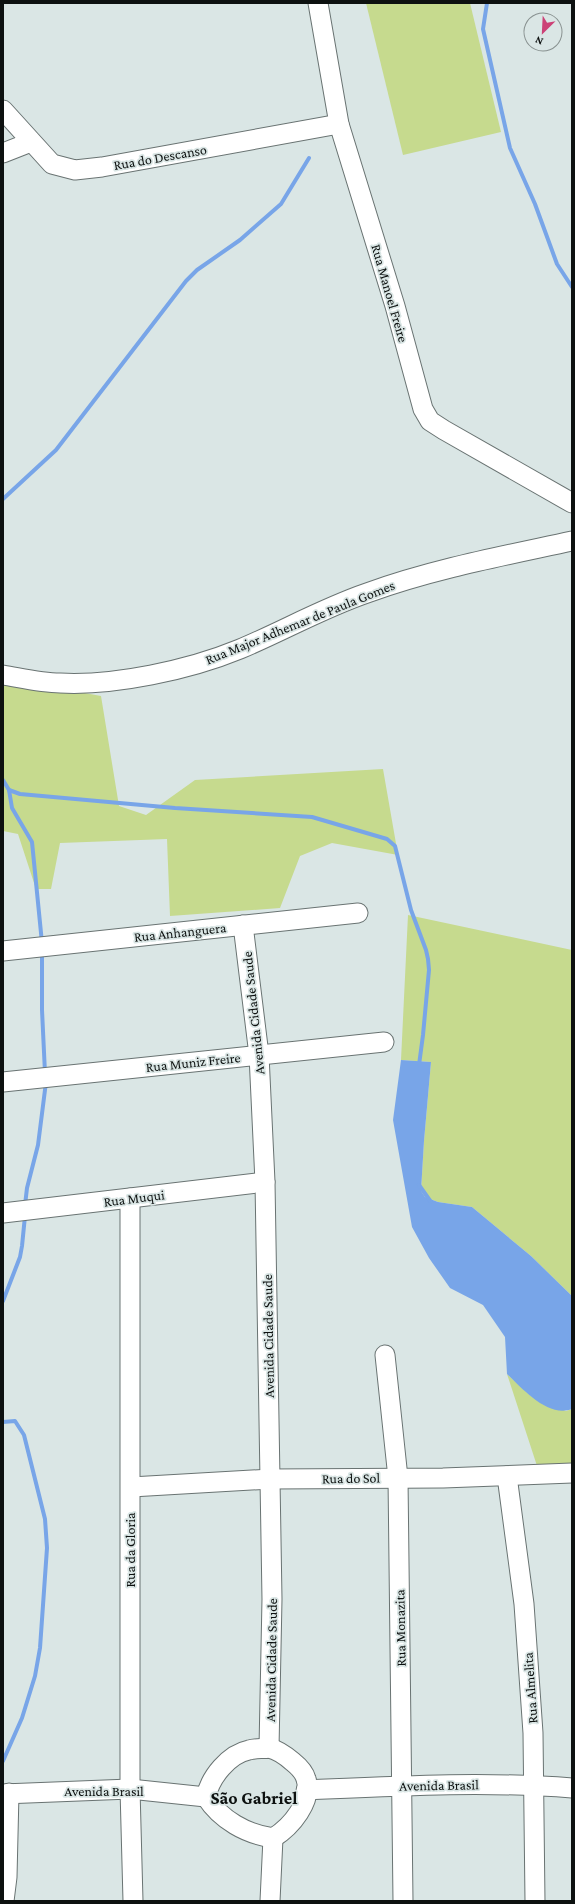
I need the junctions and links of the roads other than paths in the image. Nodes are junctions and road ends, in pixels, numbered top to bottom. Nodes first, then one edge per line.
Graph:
1 (318, 3) edge
2 (3, 110) edge
3 (339, 124) junction
4 (31, 142) junction
5 (3, 153) edge
6 (572, 503) edge
7 (572, 541) edge
8 (3, 675) edge
9 (358, 913) dead end
10 (243, 925) junction
11 (3, 951) edge
12 (384, 1042) dead end
13 (259, 1055) junction
14 (3, 1082) edge
15 (265, 1182) junction
16 (130, 1198) junction
17 (3, 1214) edge
18 (385, 1355) dead end
19 (572, 1473) edge
20 (507, 1476) junction
21 (398, 1478) junction
22 (271, 1479) junction
23 (130, 1487) junction
24 (269, 1748) junction
25 (533, 1784) junction
26 (402, 1786) junction
27 (572, 1788) edge
28 (130, 1789) junction
29 (306, 1790) junction
30 (6, 1793) edge
31 (206, 1797) junction
32 (273, 1838) junction
33 (4, 1901) edge
34 (133, 1901) edge
35 (270, 1901) edge
36 (403, 1901) edge
37 (534, 1901) edge

1 - 3 street, Rua Manoel Freire
2 - 4 street, Rua do Descanso
3 - 4 street, Rua do Descanso
3 - 6 street, Rua Manoel Freire
4 - 5 street
7 - 8 street, Rua Major Adhemar de Paula Gomes
9 - 10 street, Rua Anhanguera
10 - 11 street, Rua Anhanguera
10 - 13 street, Avenida Cidade Saude
12 - 13 street, Rua Muniz Freire
13 - 14 street, Rua Muniz Freire
13 - 15 street, Avenida Cidade Saude
15 - 16 street, Rua Muqui
15 - 22 street, Avenida Cidade Saude
16 - 17 street, Rua Muqui
16 - 23 street, Rua da Gloria
18 - 21 street, Rua Monazita
19 - 20 street, Rua do Sol
20 - 21 street, Rua do Sol
20 - 25 street, Rua Almelita
21 - 22 street, Rua do Sol
21 - 26 street, Rua Monazita
22 - 23 street, Rua do Sol
22 - 24 street, Avenida Cidade Saude
23 - 28 street, Rua da Gloria
24 - 29 street
24 - 31 street
25 - 26 street, Avenida Brasil
25 - 27 street, Avenida Brasil
25 - 37 street, Rua Almelita
26 - 29 street, Avenida Brasil
26 - 36 street, Rua Monazita
28 - 30 street, Avenida Brasil
28 - 31 street, Avenida Brasil
28 - 34 street, Rua da Gloria
29 - 32 street
30 - 33 street
31 - 32 street
32 - 35 street

